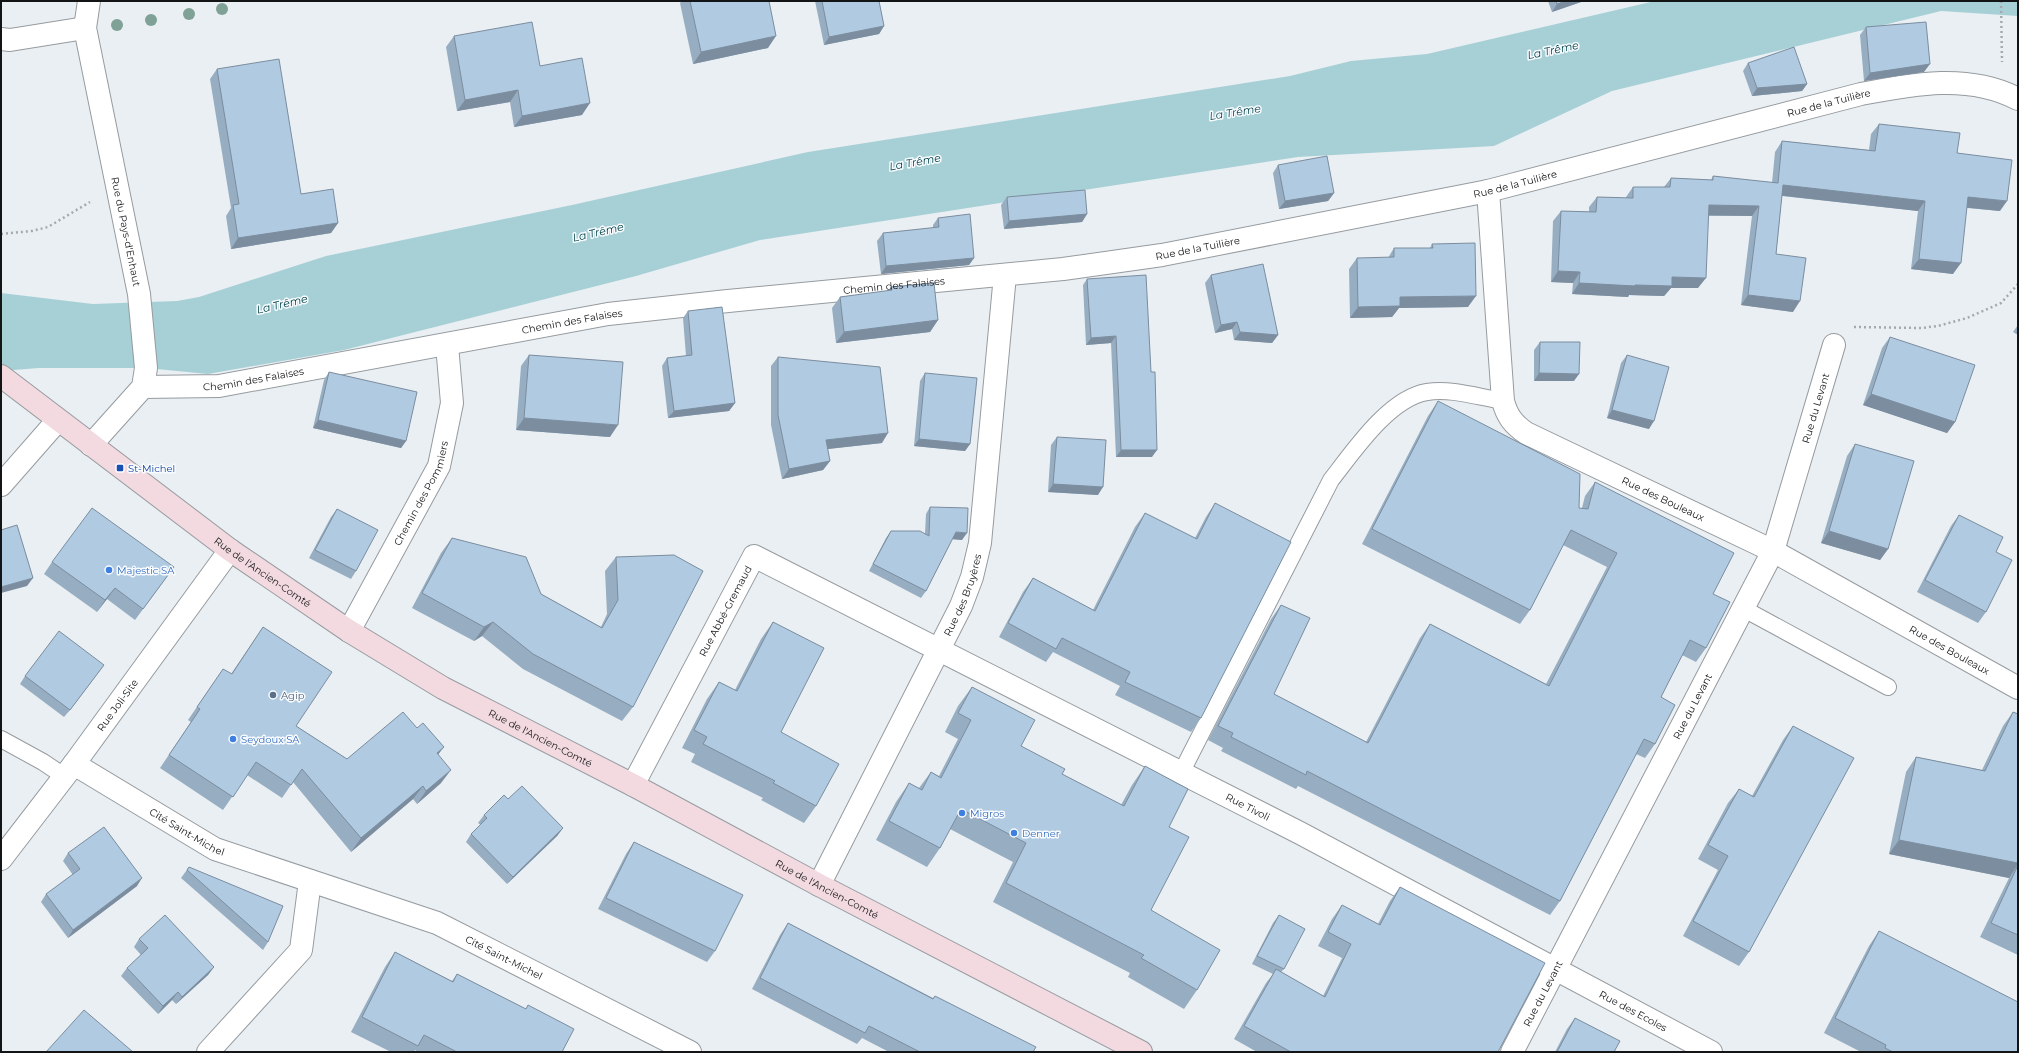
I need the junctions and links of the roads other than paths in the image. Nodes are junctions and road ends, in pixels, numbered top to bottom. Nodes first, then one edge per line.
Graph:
1 (93, 2) edge
2 (85, 28) junction
3 (1, 39) edge
4 (2010, 95) edge
5 (1488, 191) junction
6 (1005, 275) junction
7 (448, 345) junction
8 (1834, 345) road end
9 (1, 376) edge
10 (144, 377) junction
11 (1503, 401) junction
12 (58, 420) junction
13 (91, 445) junction
14 (1, 485) edge
15 (230, 550) junction
16 (1773, 551) junction
17 (1744, 609) junction
18 (349, 631) junction
19 (938, 649) junction
20 (1888, 687) dead end
21 (2018, 688) edge
22 (1, 739) edge
23 (69, 770) junction
24 (1181, 773) junction
25 (633, 785) junction
26 (1, 859) edge
27 (310, 880) junction
28 (819, 885) junction
29 (1556, 969) junction
30 (1113, 1046) edge
31 (208, 1052) edge
32 (690, 1052) edge
33 (1141, 1052) edge
34 (1512, 1052) edge
35 (1711, 1052) edge

1 - 2 street, Rue du Pays-d'Enhaut
2 - 3 street
2 - 10 street, Rue du Pays-d'Enhaut
4 - 5 street, Rue de la Tuilière
5 - 6 street, Rue de la Tuilière
5 - 11 street, Rue des Bouleaux
6 - 7 street, Chemin des Falaises
6 - 19 street, Rue des Bruyères
7 - 10 street, Chemin des Falaises
7 - 18 street, Chemin des Pommiers
8 - 16 street, Rue du Levant
9 - 12 main road, Rue de l'Ancien-Comté
10 - 13 street
11 - 16 street, Rue des Bouleaux
11 - 24 lane
12 - 13 main road, Rue de l'Ancien-Comté
12 - 14 street
13 - 15 main road, Rue de l'Ancien-Comté
15 - 18 main road, Rue de l'Ancien-Comté
15 - 23 street, Rue Joli-Site
16 - 17 street, Rue du Levant
16 - 21 street, Rue des Bouleaux
17 - 20 lane
17 - 29 street, Rue du Levant
18 - 25 main road, Rue de l'Ancien-Comté
19 - 24 street, Rue Tivoli
19 - 25 street, Rue Abbé-Gremaud
19 - 28 street, Rue des Bruyères
22 - 23 lane
23 - 26 street, Rue Joli-Site
23 - 27 street, Cité Saint-Michel
24 - 29 street, Rue Tivoli
25 - 28 main road, Rue de l'Ancien-Comté
27 - 31 street
27 - 32 street, Cité Saint-Michel
28 - 30 main road, Rue de l'Ancien-Comté
29 - 34 street, Rue du Levant
29 - 35 street, Rue des Ecoles
30 - 33 main road, Rue de l'Ancien-Comté

